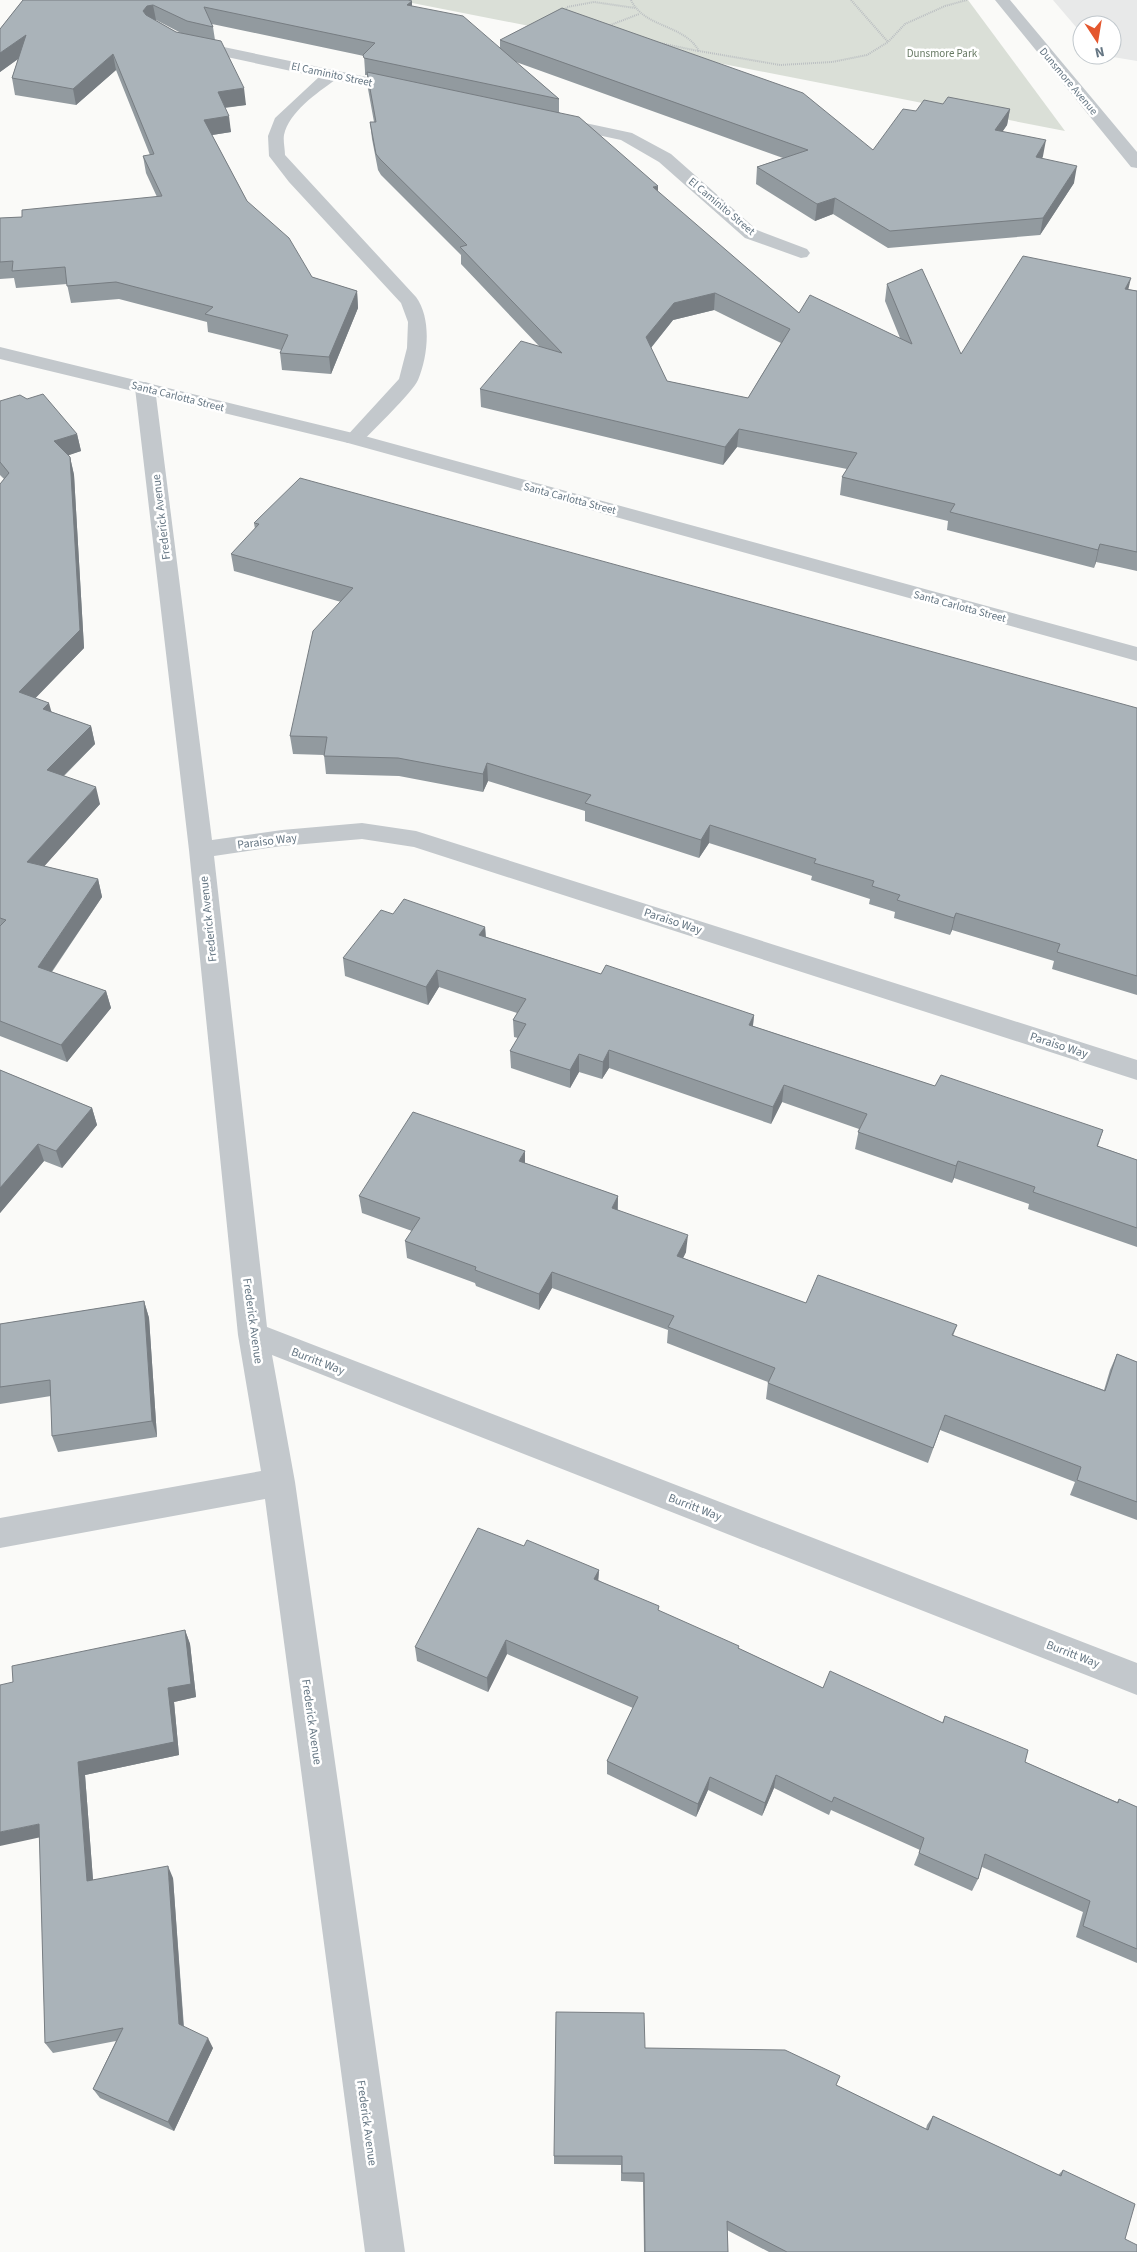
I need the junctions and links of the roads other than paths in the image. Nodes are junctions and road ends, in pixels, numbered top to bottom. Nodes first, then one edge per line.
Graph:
1 (1002, 0) edge
2 (176, 39) edge
3 (332, 75) junction
4 (417, 92) edge
5 (541, 118) edge
6 (1137, 163) edge
7 (801, 253) dead end
8 (0, 354) edge
9 (145, 388) junction
10 (354, 439) junction
11 (1137, 654) edge
12 (201, 850) junction
13 (1137, 1070) edge
14 (253, 1335) junction
15 (279, 1482) junction
16 (0, 1533) edge
17 (1137, 1679) edge
18 (384, 2252) edge

1 - 6 street, Dunsmore Avenue
2 - 3 street, El Caminito Street
3 - 4 street, El Caminito Street
3 - 10 street
5 - 7 street, El Caminito Street
8 - 9 street, Santa Carlotta Street
9 - 10 street, Santa Carlotta Street
9 - 12 street, Frederick Avenue
10 - 11 street, Santa Carlotta Street
12 - 13 street, Paraiso Way
12 - 14 street, Frederick Avenue
14 - 15 street, Frederick Avenue
14 - 17 street, Burritt Way
15 - 16 street
15 - 18 street, Frederick Avenue

